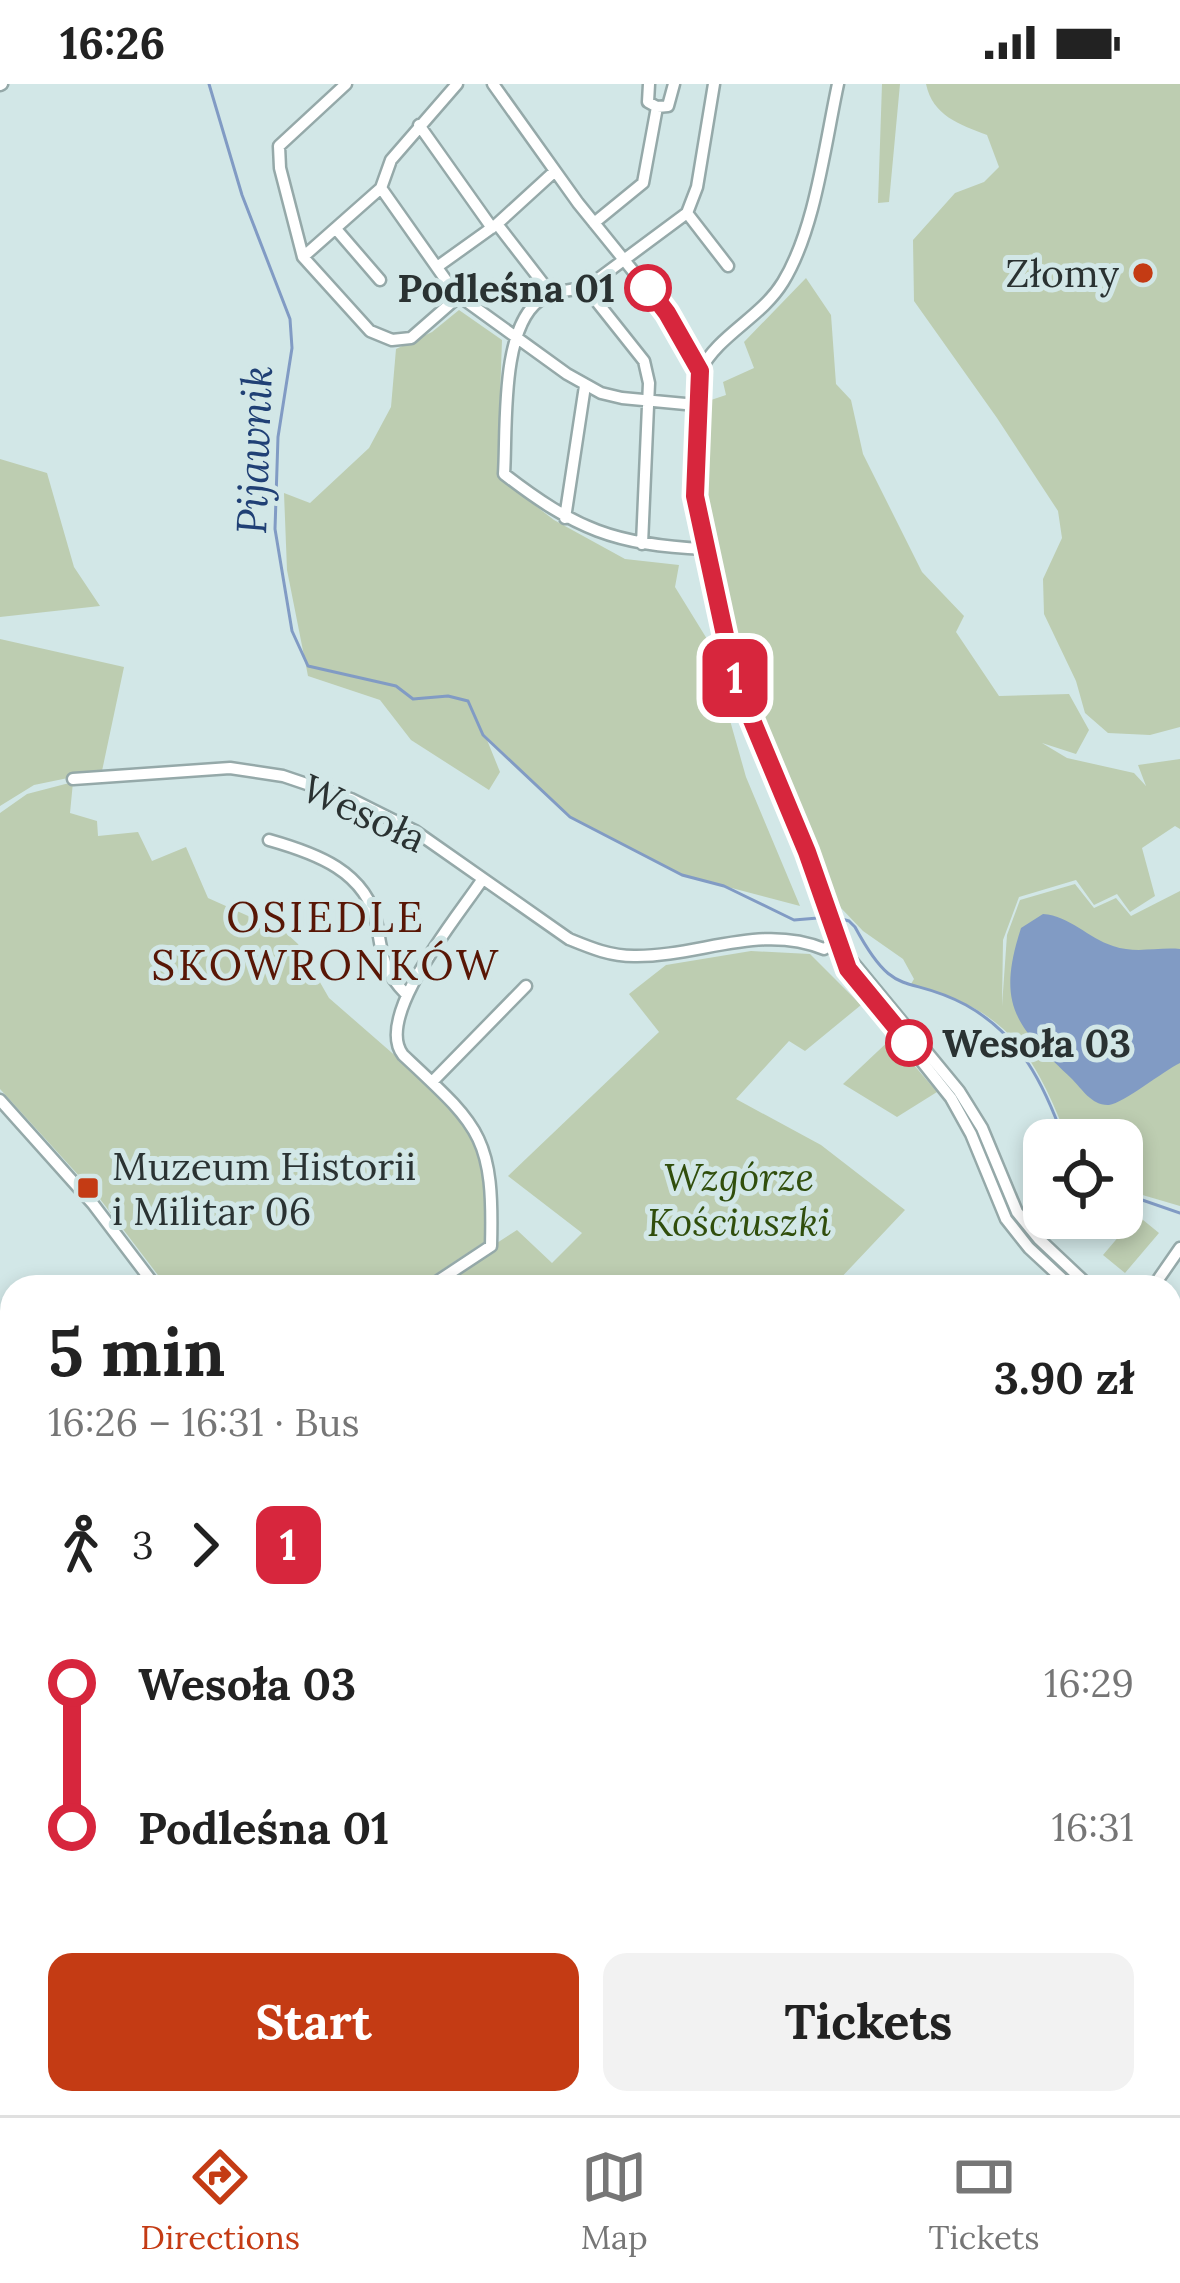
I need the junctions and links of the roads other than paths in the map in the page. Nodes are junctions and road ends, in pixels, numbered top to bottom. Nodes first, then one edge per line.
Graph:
1 (346, 84) edge
2 (457, 84) edge
3 (493, 84) edge
4 (650, 84) edge
5 (674, 84) edge
6 (714, 84) edge
7 (838, 84) edge
8 (657, 107) junction
9 (419, 125) junction
10 (555, 171) junction
11 (381, 188) junction
12 (687, 213) junction
13 (594, 223) junction
14 (494, 226) junction
15 (336, 229) junction
16 (303, 257) junction
17 (624, 259) junction
18 (728, 266) dead end
19 (437, 267) junction
20 (380, 280) dead end
21 (586, 288) junction
22 (552, 295) junction
23 (459, 296) junction
24 (514, 335) junction
25 (700, 371) junction
26 (585, 386) junction
27 (651, 401) junction
28 (696, 405) junction
29 (565, 518) junction
30 (642, 544) junction
31 (705, 549) junction
32 (73, 779) dead end
33 (269, 840) dead end
34 (482, 880) junction
35 (836, 942) junction
36 (526, 986) dead end
37 (406, 994) junction
38 (432, 1082) junction
39 (0, 1100) edge
40 (1180, 1248) edge
41 (147, 1275) edge
42 (447, 1275) edge
43 (1059, 1275) edge
44 (1077, 1275) edge
45 (1161, 1275) edge

1 - 16 street
2 - 9 street
3 - 10 street
4 - 8 street
5 - 8 street
6 - 12 street
7 - 25 street
8 - 13 street
9 - 11 street
9 - 14 street
10 - 13 street
10 - 14 street
11 - 15 street
11 - 19 street
12 - 17 street
12 - 18 street
13 - 17 street
14 - 19 street
14 - 22 street
15 - 16 street
15 - 20 street
16 - 23 street
17 - 21 street
17 - 25 street
19 - 23 street
21 - 22 street
21 - 27 street
22 - 24 street
23 - 24 street
24 - 26 street
24 - 29 street
25 - 28 street
26 - 27 street
26 - 29 street
27 - 28 street
27 - 30 street
28 - 31 street
29 - 30 street
30 - 31 street
31 - 35 street
32 - 34 street, Wesoła
33 - 37 street
34 - 35 street, Wesoła
34 - 37 street
35 - 43 street
35 - 44 street
36 - 38 street
37 - 38 street
38 - 42 street
39 - 41 street
40 - 45 street

